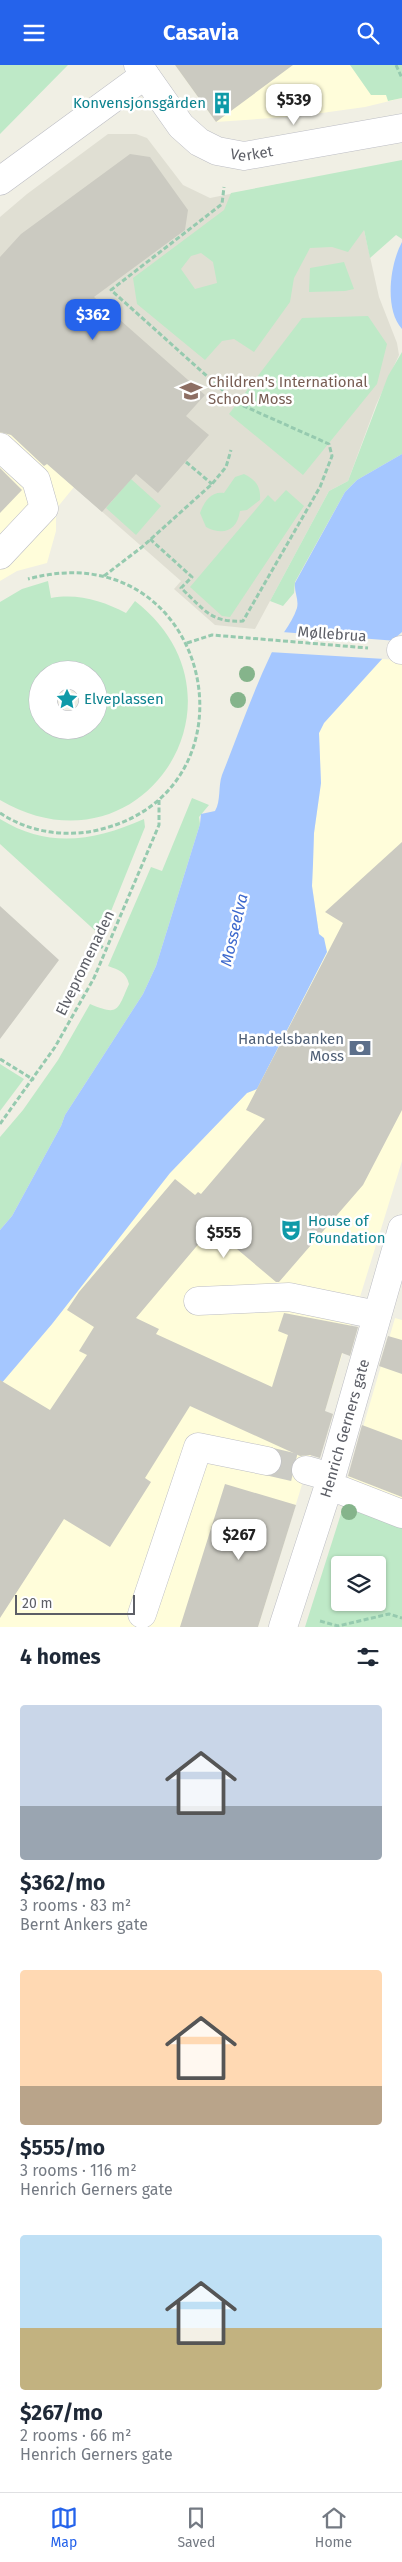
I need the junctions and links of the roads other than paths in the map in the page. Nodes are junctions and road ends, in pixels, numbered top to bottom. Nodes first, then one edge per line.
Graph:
1 (142, 70) edge
2 (402, 128) edge
3 (0, 181) edge
4 (0, 447) edge
5 (0, 555) edge
6 (402, 1229) edge
7 (198, 1301) dead end
8 (377, 1315) junction
9 (267, 1461) tunnel mouth
10 (321, 1478) junction
11 (402, 1514) edge
12 (142, 1613) dead end
13 (283, 1627) edge

1 - 2 street, Verket
1 - 3 street
4 - 5 street
6 - 8 street, Henrich Gerners gate
7 - 8 street
8 - 10 street, Henrich Gerners gate
9 - 12 street
10 - 11 street
10 - 13 street, Henrich Gerners gate

